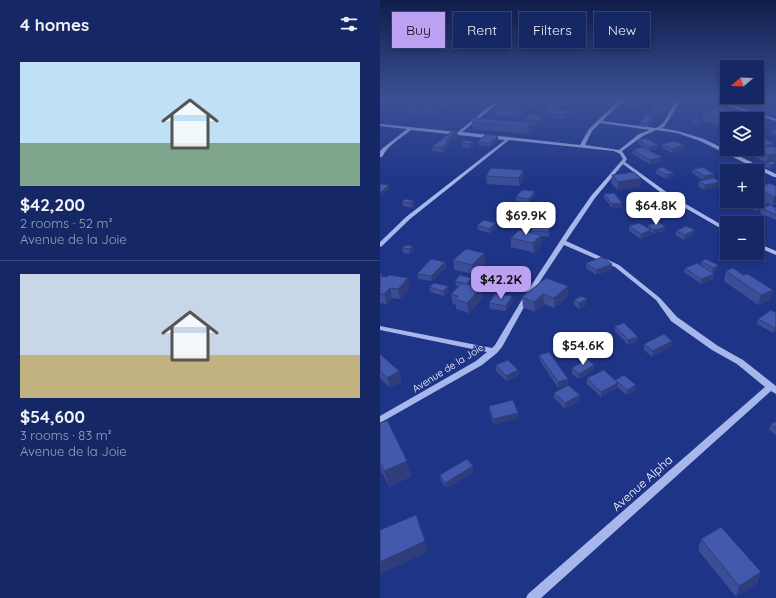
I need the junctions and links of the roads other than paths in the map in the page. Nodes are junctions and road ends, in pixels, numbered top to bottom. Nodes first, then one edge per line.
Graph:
1 (411, 128) joint
2 (465, 128) edge
3 (593, 128) edge
4 (641, 128) edge
5 (659, 128) edge
6 (656, 130) junction
7 (460, 132) junction
8 (508, 139) junction
9 (582, 146) junction
10 (620, 151) junction
11 (380, 156) edge
12 (623, 162) junction
13 (776, 176) edge
14 (720, 226) edge
15 (563, 242) junction
16 (380, 245) edge
17 (764, 248) edge
18 (776, 254) edge
19 (380, 328) edge
20 (494, 351) junction
21 (773, 389) edge
22 (380, 420) edge
23 (532, 598) edge

1 - 7 street
1 - 11 street
2 - 7 street
3 - 9 street
4 - 6 street
5 - 6 street
6 - 10 street
6 - 13 street
7 - 8 street
8 - 9 street
8 - 16 street
9 - 10 street
10 - 12 street
12 - 14 street
12 - 15 street, Avenue de la Joie
15 - 20 street, Avenue de la Joie
15 - 21 street
17 - 18 street
19 - 20 street
20 - 22 street, Avenue de la Joie
21 - 23 street, Avenue Alpha

